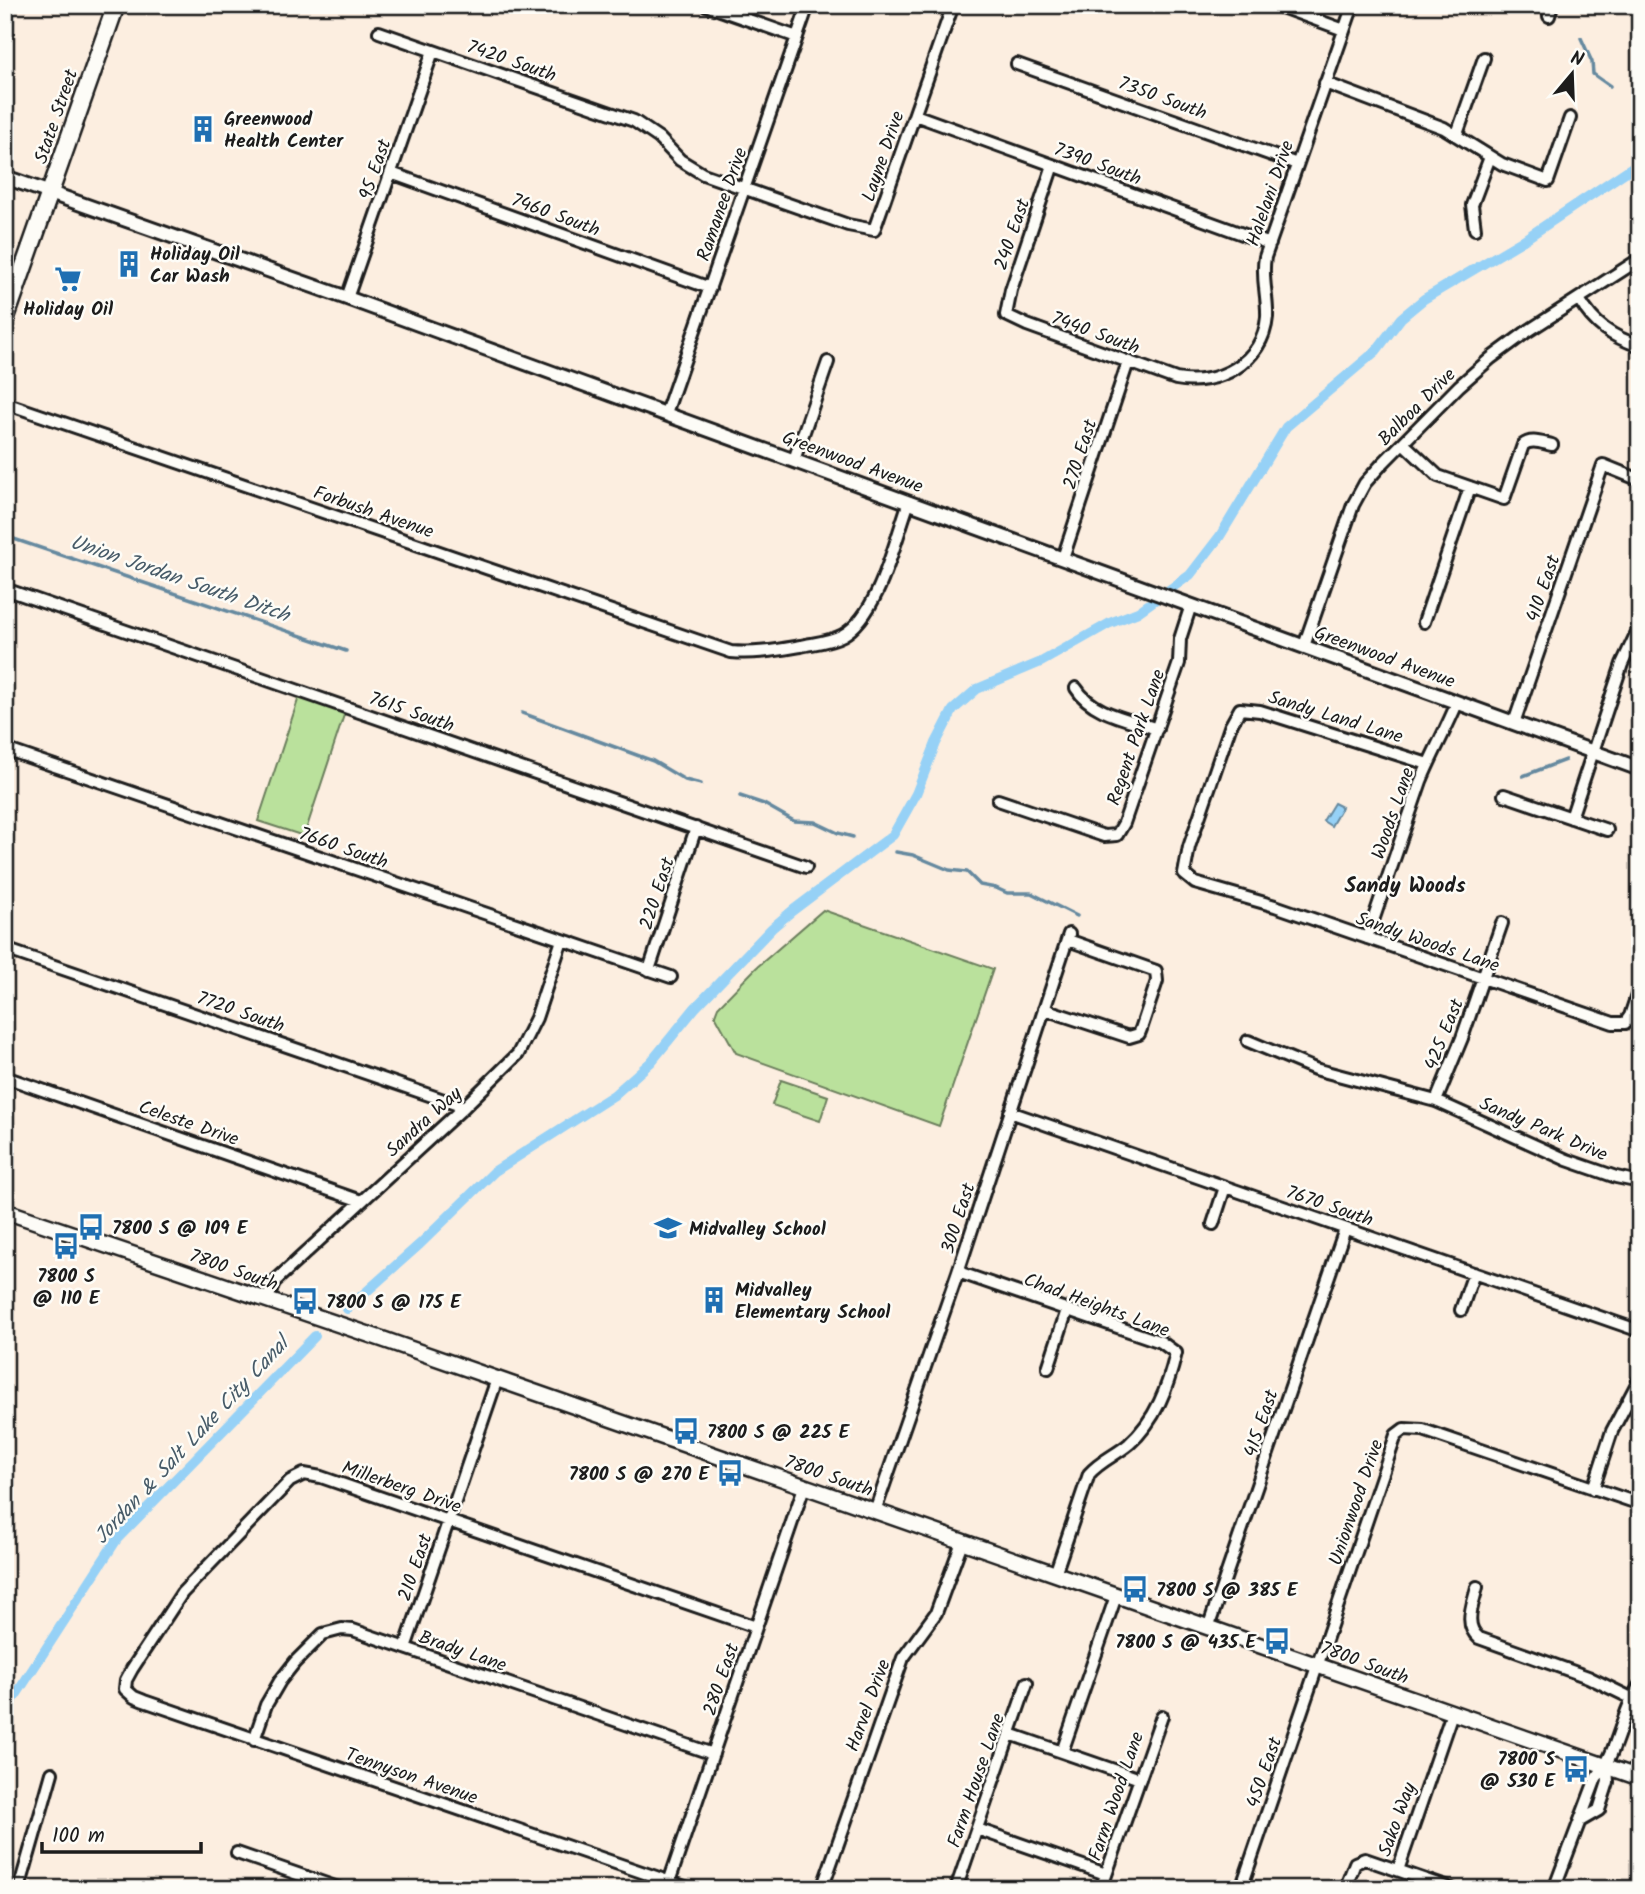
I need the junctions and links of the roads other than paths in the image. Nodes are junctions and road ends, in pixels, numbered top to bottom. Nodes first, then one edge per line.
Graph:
1 (116, 5) edge
2 (706, 5) edge
3 (808, 5) edge
4 (953, 5) edge
5 (1276, 5) edge
6 (1353, 5) edge
7 (1344, 30) junction
8 (379, 32) dead end
9 (797, 37) junction
10 (433, 51) junction
11 (1484, 58) dead end
12 (1017, 64) dead end
13 (1325, 83) junction
14 (915, 115) junction
15 (1570, 118) dead end
16 (1457, 134) junction
17 (1490, 157) junction
18 (1297, 164) junction
19 (1053, 165) junction
20 (391, 173) junction
21 (5, 177) edge
22 (745, 189) junction
23 (52, 192) junction
24 (1475, 229) dead end
25 (1270, 244) junction
26 (1640, 259) edge
27 (710, 288) junction
28 (347, 298) junction
29 (1579, 299) junction
30 (1006, 315) joint
31 (5, 320) edge
32 (1640, 346) edge
33 (828, 362) dead end
34 (1128, 362) junction
35 (1176, 379) joint
36 (5, 403) edge
37 (666, 413) junction
38 (1403, 443) junction
39 (1552, 445) dead end
40 (794, 460) junction
41 (1640, 480) edge
42 (1470, 487) junction
43 (909, 502) junction
44 (1063, 558) junction
45 (5, 589) edge
46 (1186, 603) junction
47 (1424, 622) dead end
48 (1640, 626) edge
49 (1304, 646) junction
50 (1076, 688) dead end
51 (1457, 703) junction
52 (1514, 723) junction
53 (1157, 729) junction
54 (5, 749) edge
55 (1592, 751) junction
56 (1428, 764) junction
57 (1640, 769) edge
58 (1504, 795) dead end
59 (998, 800) dead end
60 (1571, 818) junction
61 (696, 828) junction
62 (1607, 830) dead end
63 (806, 867) dead end
64 (1184, 874) joint
65 (1502, 923) dead end
66 (1367, 938) junction
67 (562, 940) junction
68 (5, 949) edge
69 (649, 970) junction
70 (671, 977) dead end
71 (1483, 979) junction
72 (1640, 986) edge
73 (1044, 1009) junction
74 (1248, 1041) dead end
75 (5, 1077) edge
76 (1436, 1101) junction
77 (464, 1107) junction
78 (1010, 1112) junction
79 (1640, 1182) edge
80 (1225, 1187) junction
81 (361, 1200) junction
82 (5, 1211) edge
83 (1213, 1224) dead end
84 (1345, 1229) junction
85 (958, 1272) junction
86 (1474, 1273) junction
87 (267, 1301) junction
88 (1067, 1310) junction
89 (1461, 1310) dead end
90 (1640, 1331) edge
91 (1048, 1368) dead end
92 (1640, 1378) edge
93 (497, 1379) junction
94 (804, 1487) junction
95 (1593, 1489) junction
96 (1640, 1504) edge
97 (875, 1511) junction
98 (449, 1521) junction
99 (962, 1542) junction
100 (1055, 1574) junction
101 (1477, 1587) dead end
102 (1116, 1596) junction
103 (757, 1627) junction
104 (1208, 1628) junction
105 (405, 1648) junction
106 (1318, 1666) junction
107 (1027, 1683) dead end
108 (1640, 1685) edge
109 (125, 1689) joint
110 (1631, 1698) junction
111 (1451, 1713) junction
112 (1162, 1716) dead end
113 (1010, 1734) junction
114 (254, 1740) junction
115 (1062, 1752) junction
116 (713, 1754) junction
117 (1607, 1766) junction
118 (52, 1773) dead end
119 (1640, 1778) edge
120 (1140, 1779) junction
121 (977, 1829) junction
122 (237, 1853) dead end
123 (1398, 1870) junction
124 (1106, 1874) junction
125 (669, 1882) junction
126 (19, 1889) edge
127 (341, 1889) edge
128 (691, 1889) edge
129 (822, 1889) edge
130 (956, 1889) edge
131 (1101, 1889) edge
132 (1241, 1889) edge
133 (1345, 1889) edge
134 (1452, 1889) edge
135 (1554, 1889) edge

1 - 23 main road, State Street
2 - 9 street
3 - 9 street, Ramanee Drive
4 - 14 street, Layne Drive
5 - 7 street
6 - 7 street, Halelani Drive
7 - 13 street, Halelani Drive
8 - 10 street, 7420 South
9 - 22 street, Ramanee Drive
10 - 20 street, 95 East
10 - 22 street, 7420 South
11 - 16 street
12 - 18 street, 7350 South
13 - 16 street
13 - 18 street, Halelani Drive
14 - 19 street, 7390 South
14 - 22 street, Layne Drive
15 - 17 street
16 - 17 street
17 - 24 street
18 - 25 street, Halelani Drive
19 - 25 street, 7390 South
19 - 30 street, 240 East
20 - 27 street, 7460 South
20 - 28 street, 95 East
21 - 23 street, Greenwood Avenue
22 - 27 street, Ramanee Drive
23 - 28 street, Greenwood Avenue
23 - 31 main road, State Street
25 - 35 street, Halelani Drive
26 - 29 street, Balboa Drive
27 - 37 street, Ramanee Drive
28 - 37 street, Greenwood Avenue
29 - 32 street
29 - 38 street, Balboa Drive
30 - 34 street, 7440 South
33 - 40 street
34 - 35 street, 7440 South
34 - 44 street, 270 East
36 - 43 street, Forbush Avenue
37 - 40 street, Greenwood Avenue
38 - 42 street
38 - 49 street, Balboa Drive
39 - 42 street
40 - 43 street, Greenwood Avenue
41 - 52 street, 410 East
42 - 47 street
43 - 44 street, Greenwood Avenue
44 - 46 street, Greenwood Avenue
45 - 61 street, 7615 South
46 - 49 street, Greenwood Avenue
46 - 53 street, Regent Park Lane
48 - 55 street
49 - 51 street, Greenwood Avenue
50 - 53 street
51 - 52 street, Greenwood Avenue
51 - 56 street, Woods Lane
52 - 55 street, Greenwood Avenue
53 - 59 street, Regent Park Lane
54 - 67 street, 7660 South
55 - 57 street, Greenwood Avenue
55 - 60 street
56 - 64 street, Sandy Land Lane
56 - 66 street, Woods Lane
58 - 60 street
60 - 62 street
61 - 63 street, 7615 South
61 - 69 street, 220 East
64 - 66 street, Sandy Woods Lane
65 - 71 street, 425 East
66 - 71 street, Sandy Woods Lane
67 - 69 street, 7660 South
67 - 77 street, Sandra Way
68 - 77 street, 7720 South
69 - 70 street, 7660 South
71 - 72 street, Sandy Woods Lane
71 - 76 street, 425 East
73 - 73 street, 300 East
73 - 78 street, 300 East
74 - 76 street, Sandy Park Drive
75 - 81 street, Celeste Drive
76 - 79 street, Sandy Park Drive
77 - 81 street, Sandra Way
78 - 80 street, 7670 South
78 - 85 street, 300 East
80 - 83 street
80 - 84 street, 7670 South
81 - 87 street, Sandra Way
82 - 87 main road, 7800 South
84 - 86 street, 7670 South
84 - 104 street, 415 East
85 - 88 street, Chad Heights Lane
85 - 97 street, 300 East
86 - 89 street
86 - 90 street, 7670 South
87 - 93 main road, 7800 South
88 - 91 street
88 - 100 street, Chad Heights Lane
92 - 95 street
93 - 94 main road, 7800 South
93 - 98 street, 210 East
94 - 97 main road, 7800 South
94 - 103 street, 280 East
95 - 96 street, Unionwood Drive
95 - 106 street, Unionwood Drive
97 - 99 main road, 7800 South
98 - 103 street, Millerberg Drive
98 - 105 street, 210 East
98 - 109 street, Millerberg Drive
99 - 100 main road, 7800 South
99 - 129 street, Harvel Drive
100 - 102 main road, 7800 South
101 - 110 street
102 - 104 main road, 7800 South
102 - 115 street
103 - 116 street, 280 East
104 - 106 main road, 7800 South
105 - 114 street, Brady Lane
105 - 116 street, Brady Lane
106 - 111 main road, 7800 South
106 - 132 street, 450 East
107 - 113 street, Farm House Lane
108 - 110 street
109 - 114 street, Tennyson Avenue
110 - 117 street
111 - 117 main road, 7800 South
111 - 123 street, Sako Way
112 - 120 street, Farm Wood Lane
113 - 115 street
113 - 121 street, Farm House Lane
114 - 125 street, Tennyson Avenue
115 - 120 street
116 - 125 street, 280 East
117 - 119 main road, 7800 South
117 - 135 street
118 - 126 street
120 - 124 street, Farm Wood Lane
121 - 124 street
121 - 130 street, Farm House Lane
122 - 127 street
123 - 133 street, Sako Way
123 - 134 street
124 - 131 street, Farm Wood Lane
125 - 128 street, Tennyson Avenue

